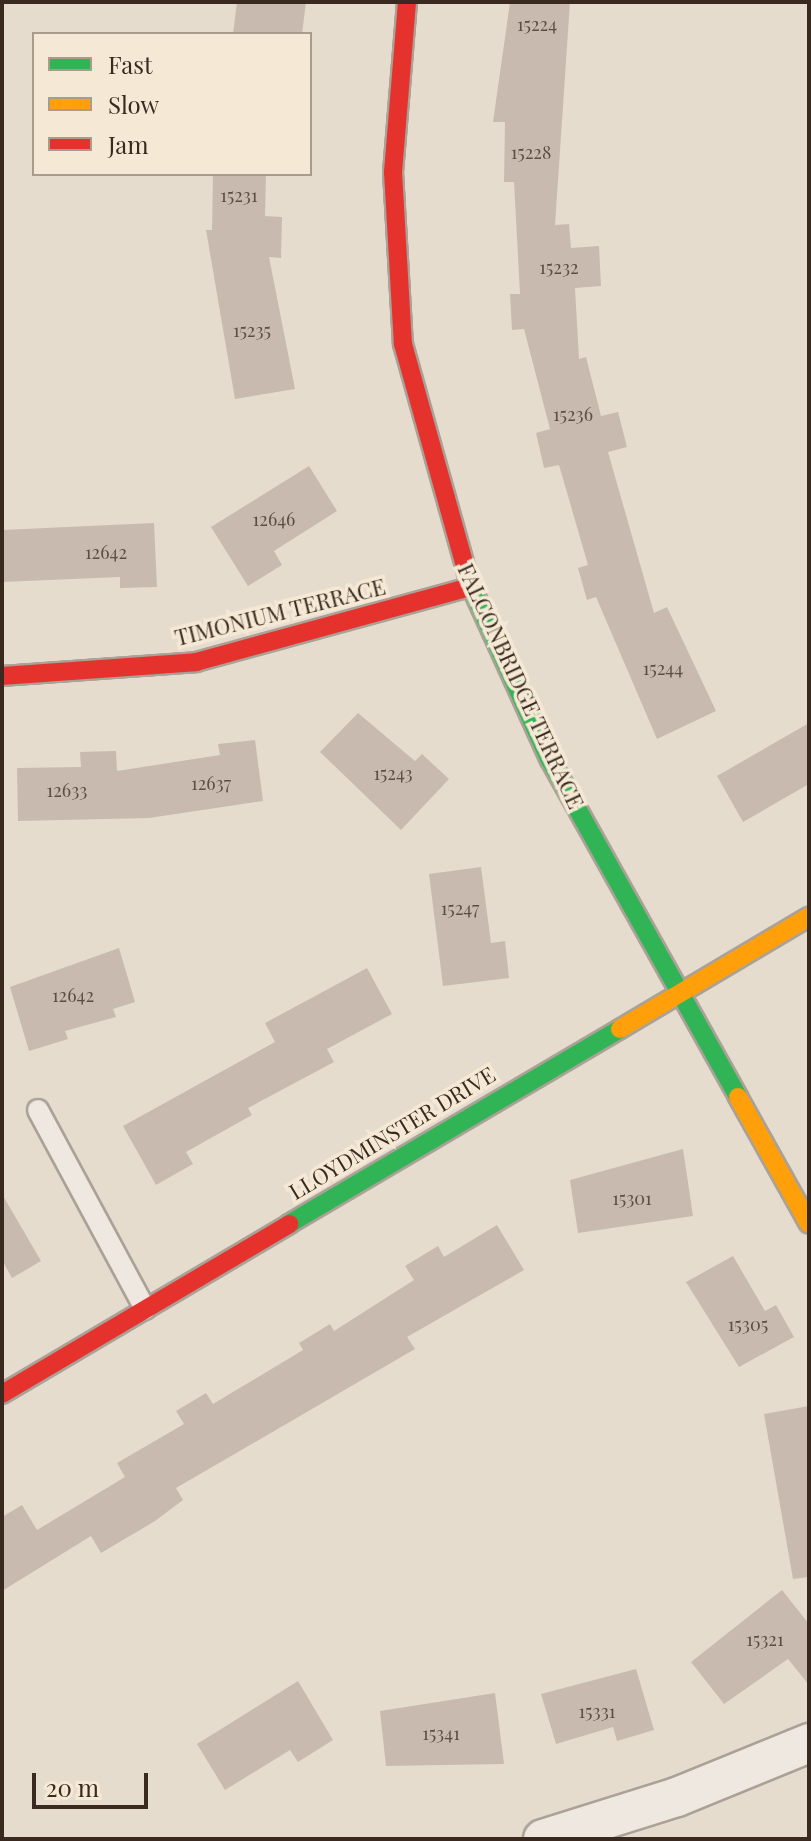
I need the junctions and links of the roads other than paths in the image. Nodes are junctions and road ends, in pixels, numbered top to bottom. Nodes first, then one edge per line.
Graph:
1 (407, 2) edge
2 (471, 587) junction
3 (2, 676) edge
4 (809, 917) edge
5 (678, 990) junction
6 (38, 1110) dead end
7 (809, 1224) edge
8 (145, 1309) junction
9 (2, 1394) edge
10 (809, 1743) edge
11 (543, 1839) edge

1 - 2 street, FALCONBRIDGE TERRACE
2 - 3 street, TIMONIUM TERRACE
2 - 5 street, FALCONBRIDGE TERRACE
4 - 5 street, LLOYDMINSTER DRIVE
5 - 7 street, FALCONBRIDGE TERRACE
5 - 8 street, LLOYDMINSTER DRIVE
6 - 8 lane
8 - 9 street, LLOYDMINSTER DRIVE
10 - 11 street

